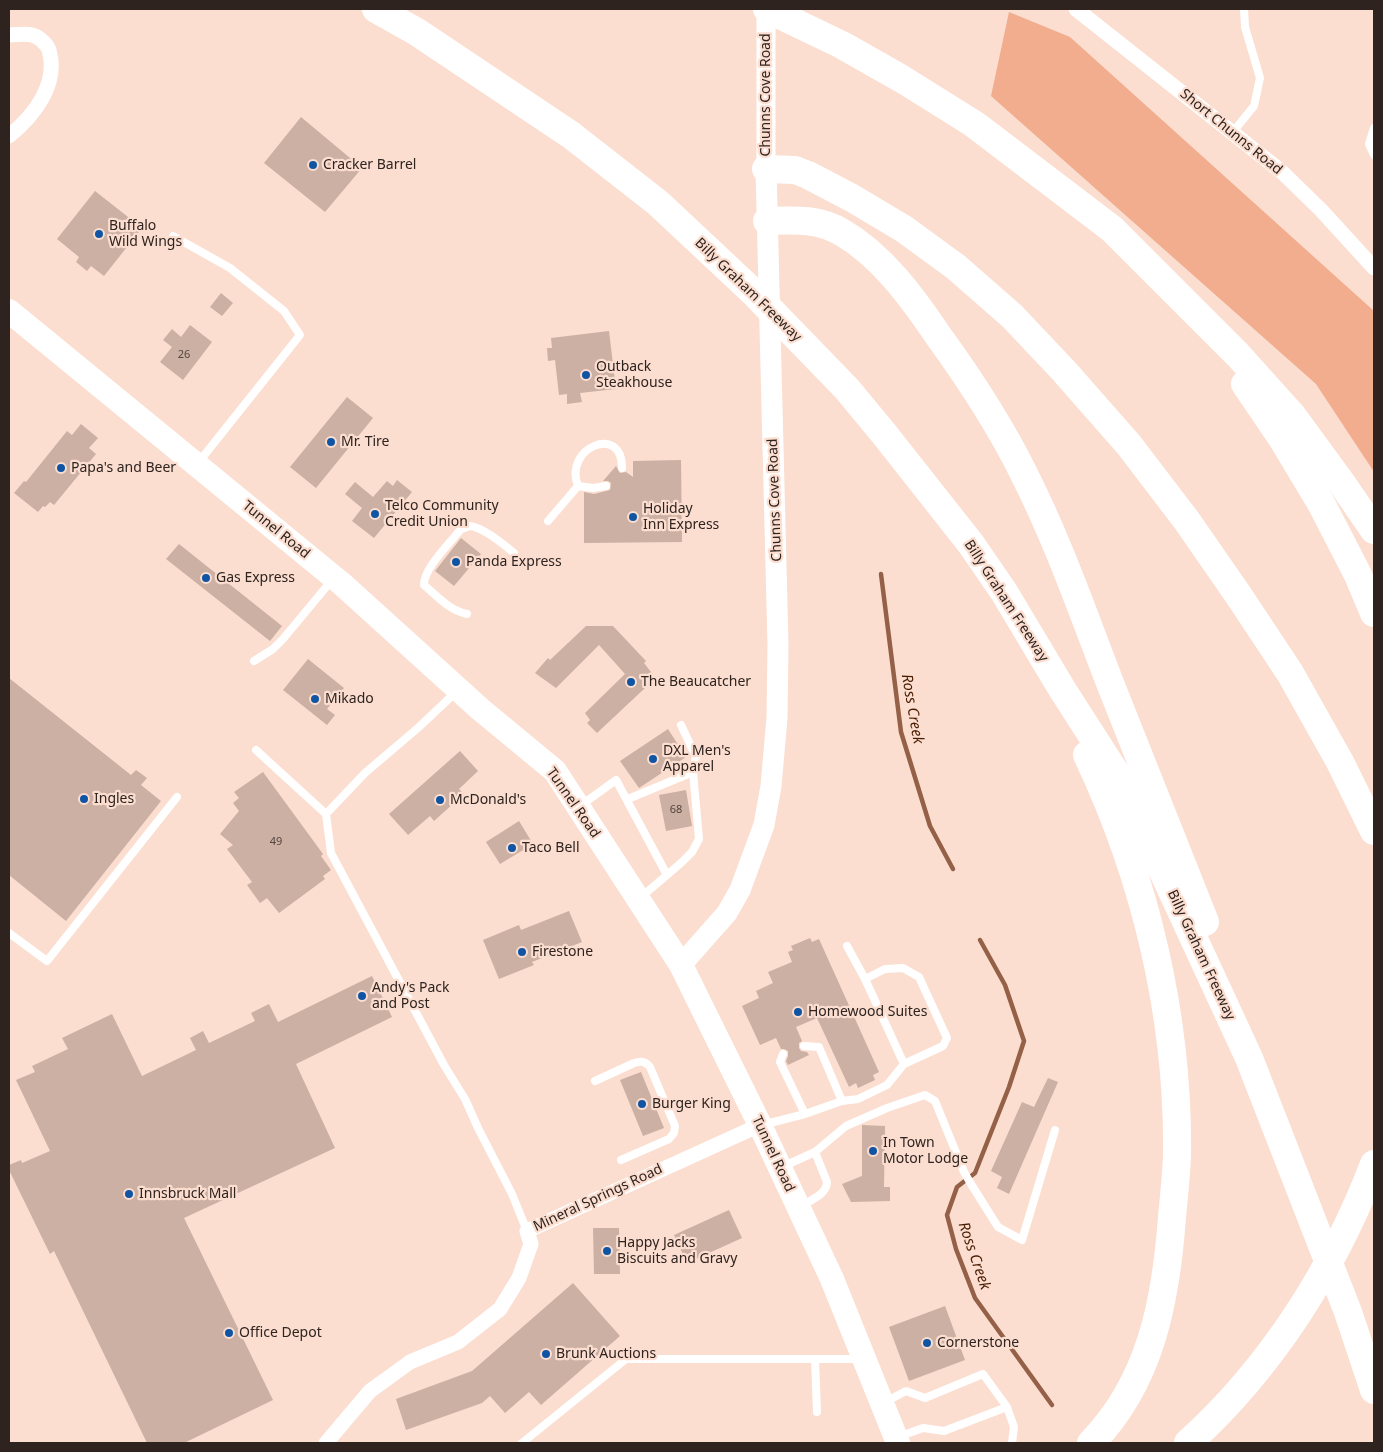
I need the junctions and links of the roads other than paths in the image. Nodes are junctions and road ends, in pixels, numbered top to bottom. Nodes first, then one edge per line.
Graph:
1 (376, 9) edge
2 (767, 9) edge
3 (1076, 9) edge
4 (1244, 9) edge
5 (9, 35) edge
6 (1374, 128) edge
7 (1233, 132) junction
8 (9, 136) edge
9 (1374, 154) edge
10 (766, 169) junction
11 (767, 221) junction
12 (173, 236) dead end
13 (1374, 268) edge
14 (1166, 283) junction
15 (9, 311) edge
16 (196, 464) junction
17 (622, 468) dead end
18 (578, 486) junction
19 (606, 486) dead end
20 (548, 521) dead end
21 (1374, 530) edge
22 (514, 553) dead end
23 (334, 577) junction
24 (1374, 613) edge
25 (467, 614) dead end
26 (254, 661) dead end
27 (1062, 688) junction
28 (458, 690) junction
29 (682, 725) dead end
30 (256, 750) dead end
31 (693, 772) junction
32 (177, 797) dead end
33 (628, 799) junction
34 (579, 807) junction
35 (326, 814) junction
36 (1374, 831) edge
37 (667, 874) junction
38 (638, 899) junction
39 (9, 933) edge
40 (847, 946) dead end
41 (681, 964) junction
42 (865, 979) junction
43 (804, 1046) dead end
44 (784, 1054) dead end
45 (1249, 1058) junction
46 (904, 1064) junction
47 (594, 1081) dead end
48 (842, 1101) junction
49 (804, 1114) junction
50 (760, 1125) junction
51 (1056, 1130) dead end
52 (815, 1152) junction
53 (621, 1160) dead end
54 (1374, 1164) edge
55 (780, 1168) junction
56 (799, 1208) junction
57 (527, 1231) junction
58 (815, 1360) junction
59 (865, 1360) junction
60 (1374, 1390) edge
61 (882, 1403) junction
62 (1007, 1407) junction
63 (817, 1412) dead end
64 (897, 1440) edge
65 (326, 1443) edge
66 (522, 1443) edge
67 (1012, 1443) edge
68 (1091, 1443) edge
69 (1188, 1443) edge

1 - 27 highway, Billy Graham Freeway
2 - 10 street, Chunns Cove Road
2 - 14 highway
3 - 7 street, Short Chunns Road
4 - 7 lane
5 - 8 street
6 - 9 lane
7 - 13 street, Short Chunns Road
10 - 11 main road, Chunns Cove Road
10 - 36 highway
11 - 41 main road, Chunns Cove Road
11 - 45 highway
12 - 16 lane
14 - 21 highway
14 - 24 highway
15 - 16 main road, Tunnel Road
16 - 23 main road, Tunnel Road
17 - 18 lane
18 - 19 lane
18 - 20 lane
22 - 25 lane
23 - 26 lane
23 - 28 main road, Tunnel Road
27 - 45 highway, Billy Graham Freeway
27 - 68 highway
28 - 34 main road, Tunnel Road
28 - 35 lane
29 - 31 lane
30 - 35 lane
31 - 33 lane
31 - 37 lane
32 - 39 lane
33 - 34 lane
33 - 37 lane
34 - 38 main road, Tunnel Road
35 - 57 lane
37 - 38 lane
38 - 41 main road, Tunnel Road
40 - 42 lane
41 - 50 main road, Tunnel Road
42 - 46 lane
42 - 46 lane
43 - 48 lane
44 - 49 lane
45 - 60 highway, Billy Graham Freeway
46 - 48 lane
47 - 53 lane
48 - 49 lane
49 - 50 lane
50 - 55 main road, Tunnel Road
50 - 57 street, Mineral Springs Road
51 - 52 lane
52 - 55 lane
52 - 56 lane
54 - 69 highway
55 - 56 main road, Tunnel Road
56 - 59 main road, Tunnel Road
57 - 65 street, Mineral Springs Road
58 - 59 lane
58 - 63 lane
58 - 66 lane
59 - 61 main road, Tunnel Road
61 - 62 lane
61 - 64 main road, Tunnel Road
62 - 64 lane
62 - 67 lane

